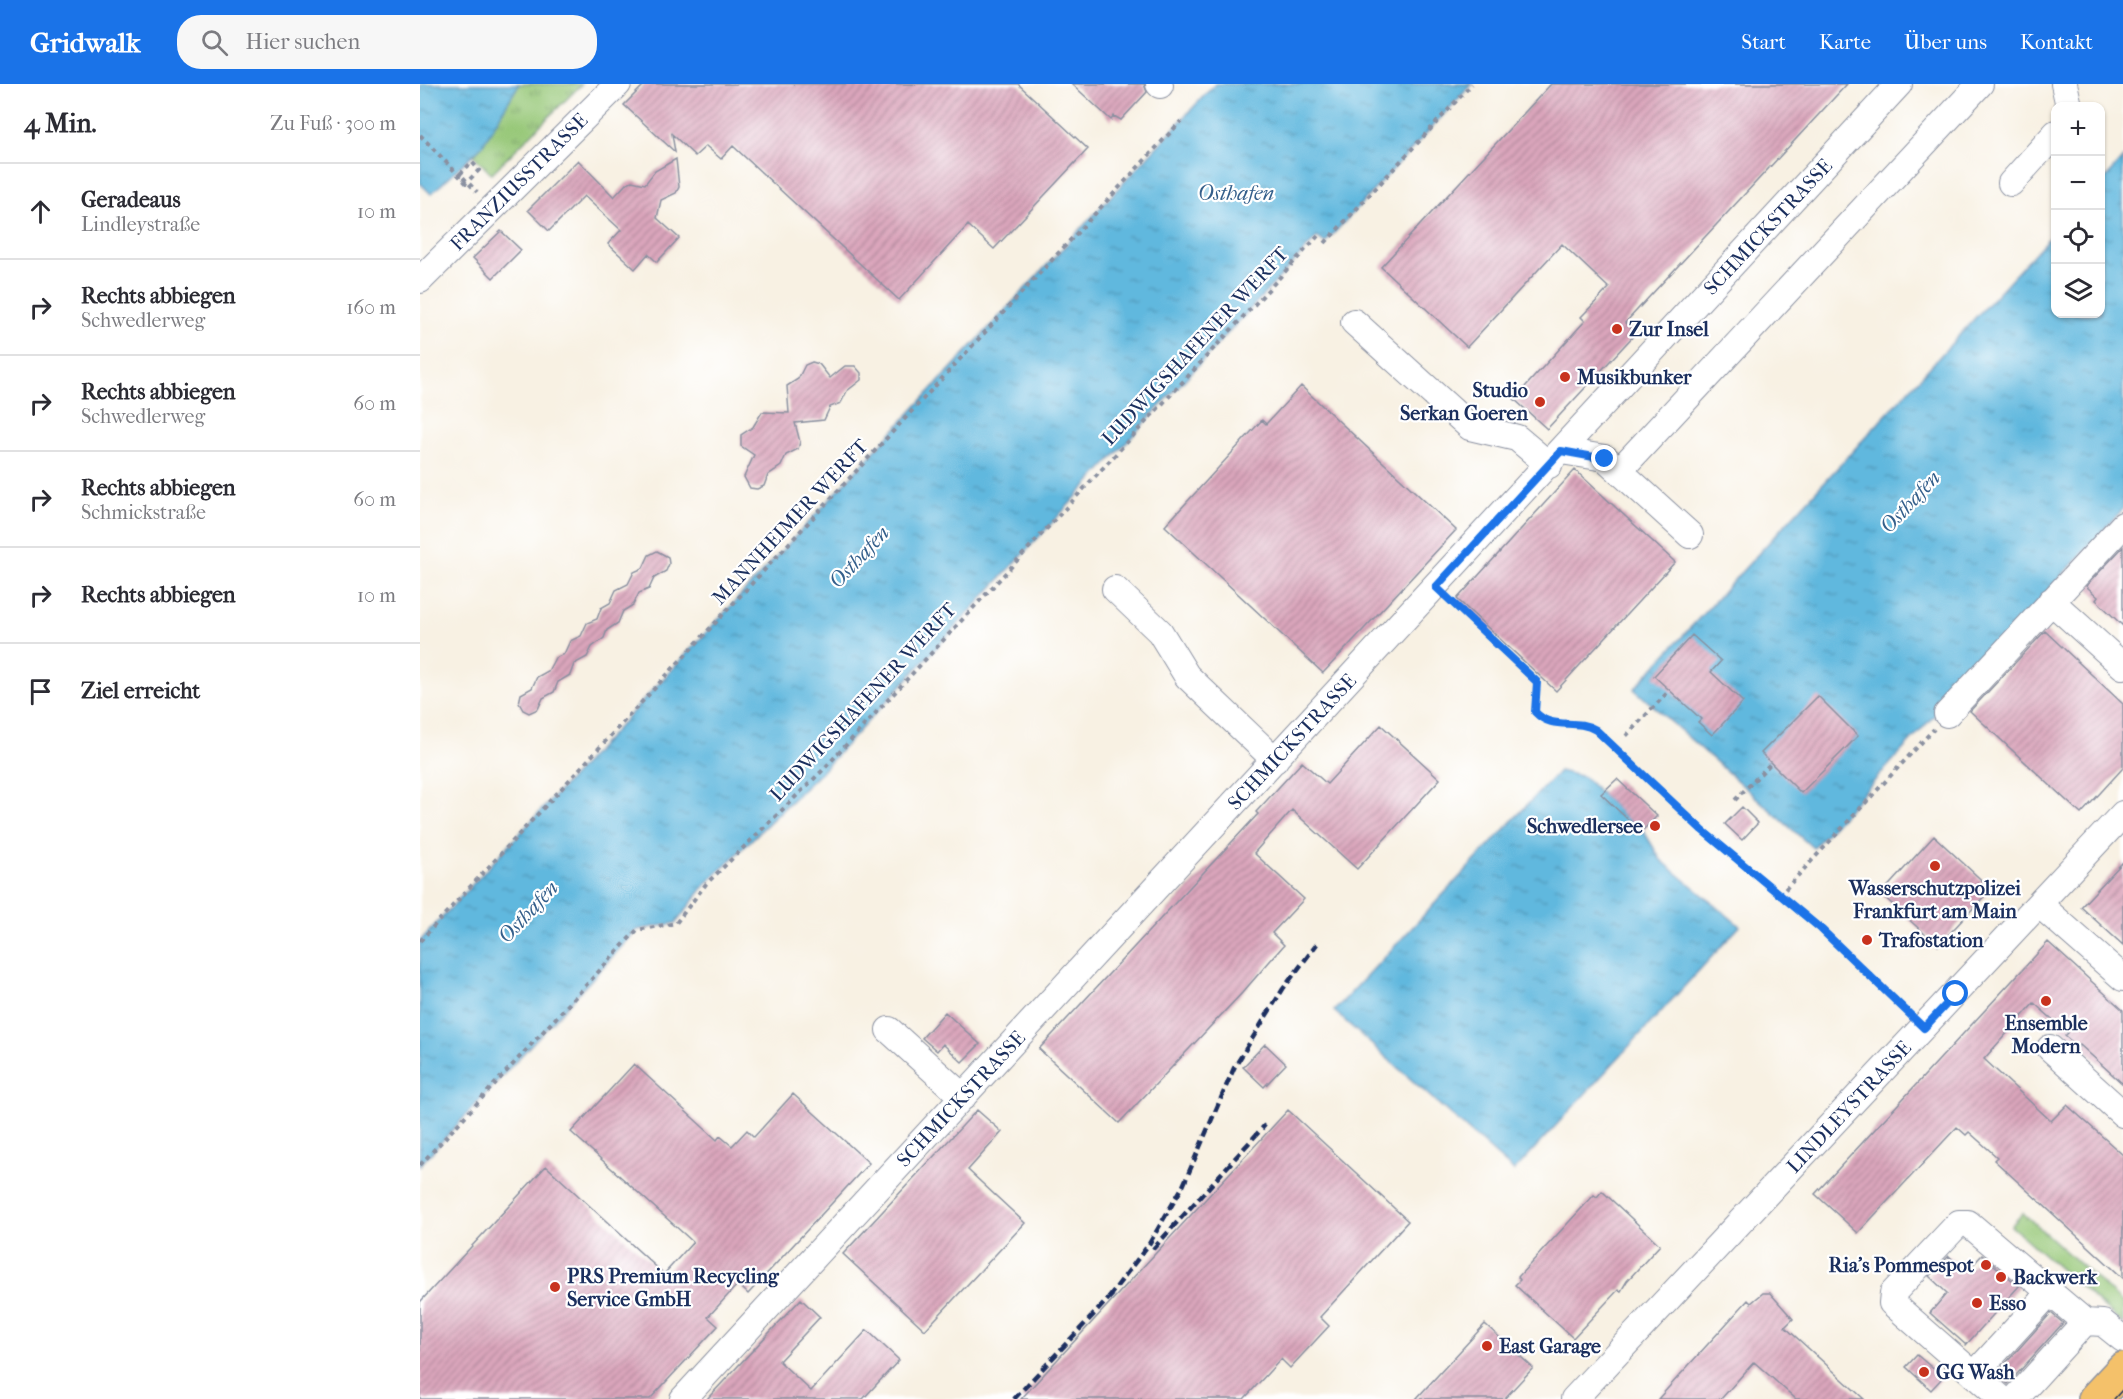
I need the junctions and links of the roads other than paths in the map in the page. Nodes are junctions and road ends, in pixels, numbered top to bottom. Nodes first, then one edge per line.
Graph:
1 (618, 84) edge
2 (1899, 84) edge
3 (1980, 84) edge
4 (2064, 84) edge
5 (2068, 102) edge
6 (2051, 138) edge
7 (2011, 183) dead end
8 (420, 280) edge
9 (1354, 322) dead end
10 (1555, 458) junction
11 (1619, 471) junction
12 (2123, 525) edge
13 (1690, 535) dead end
14 (1115, 589) dead end
15 (2051, 601) junction
16 (2123, 666) edge
17 (1947, 714) road end
18 (1275, 760) junction
19 (2123, 814) edge
20 (2040, 905) junction
21 (2123, 978) edge
22 (890, 1030) dead end
23 (2050, 1048) dead end
24 (963, 1097) junction
25 (2123, 1114) edge
26 (2051, 1291) junction
27 (2085, 1322) junction
28 (2123, 1339) edge
29 (2123, 1369) edge
30 (1974, 1375) junction
31 (682, 1399) edge
32 (1574, 1399) edge
33 (2002, 1399) edge
34 (2015, 1399) edge
35 (2095, 1399) edge

1 - 8 street, FRANZIUSSTRASSE
2 - 10 street, SCHMICKSTRASSE
3 - 11 street
4 - 5 street
6 - 7 street
9 - 10 street
10 - 11 street
10 - 18 street, SCHMICKSTRASSE
11 - 13 street
12 - 15 street
14 - 18 street
15 - 16 street
15 - 17 street
18 - 24 street, SCHMICKSTRASSE
19 - 20 street, LINDLEYSTRASSE
20 - 21 street
20 - 32 street, LINDLEYSTRASSE
22 - 24 street
23 - 25 street
24 - 31 street, SCHMICKSTRASSE
26 - 27 street
26 - 30 street
26 - 30 street
27 - 28 street
27 - 34 street
29 - 35 main road
30 - 33 street

